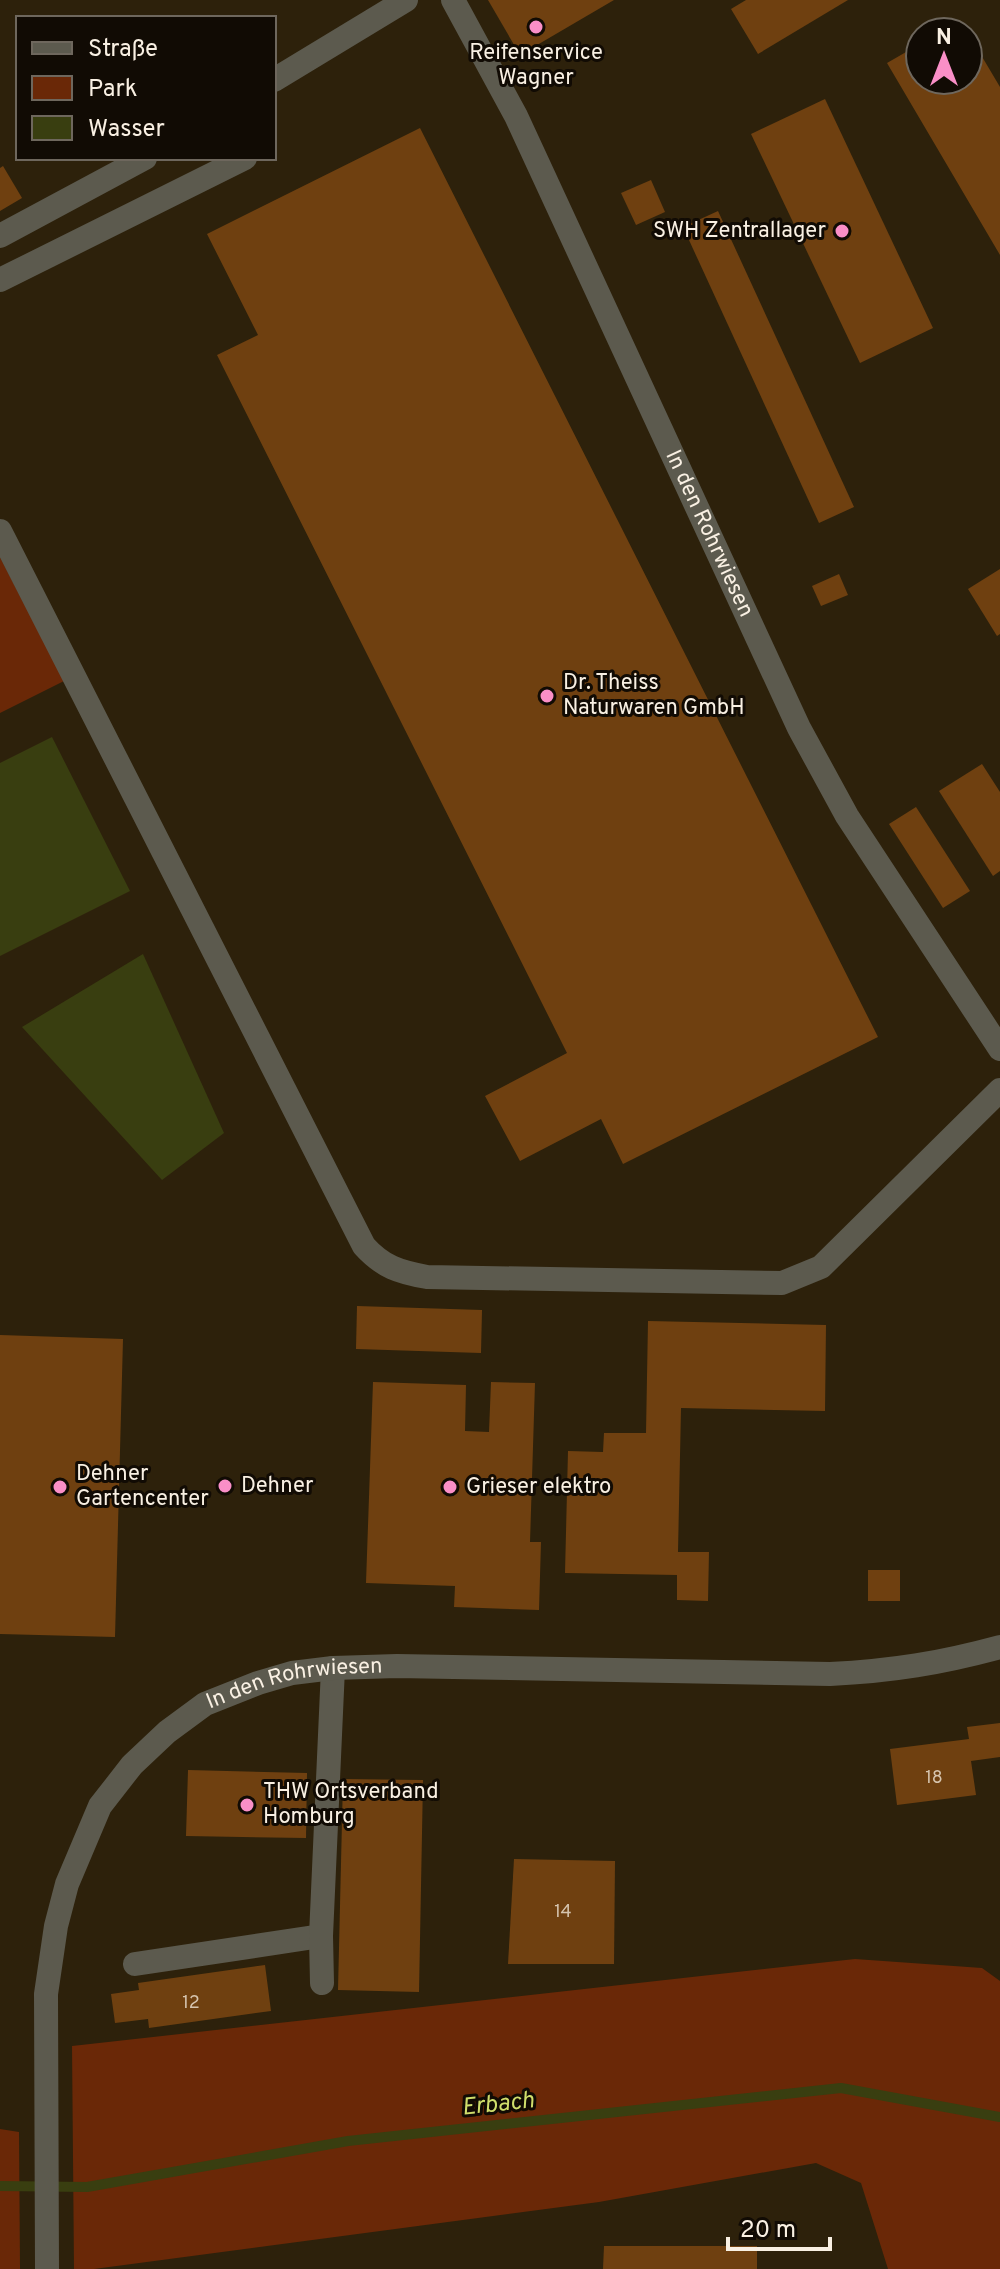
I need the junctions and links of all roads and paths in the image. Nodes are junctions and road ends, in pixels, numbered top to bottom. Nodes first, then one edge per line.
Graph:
1 (406, 0) edge
2 (453, 0) edge
3 (276, 79) edge
4 (141, 160) edge
5 (241, 160) edge
6 (0, 236) edge
7 (0, 280) edge
8 (0, 531) edge
9 (1000, 1049) edge
10 (1000, 1090) edge
11 (1000, 1647) edge
12 (333, 1668) junction
13 (321, 1936) junction
14 (135, 1964) dead end
15 (322, 1983) dead end
16 (47, 2269) edge

1 - 3 street
2 - 9 street, In den Rohrwiesen
4 - 6 street
5 - 7 street
8 - 10 street
11 - 12 street, In den Rohrwiesen
12 - 13 street
12 - 16 street, In den Rohrwiesen
13 - 14 street
13 - 15 street

